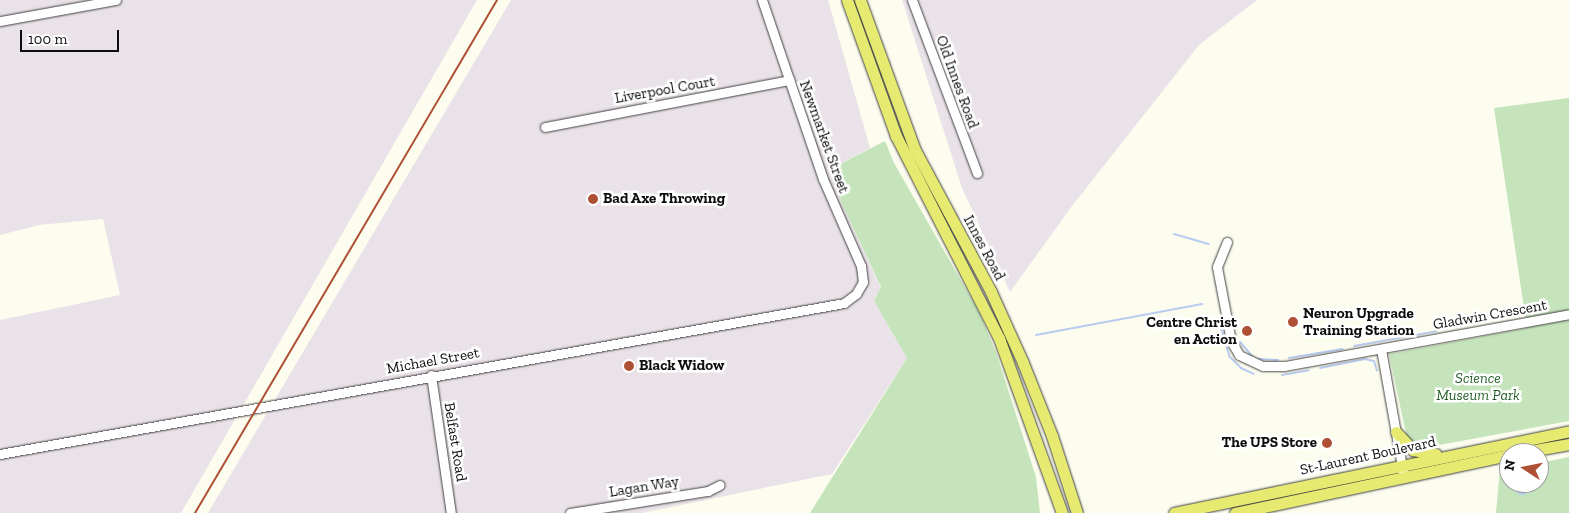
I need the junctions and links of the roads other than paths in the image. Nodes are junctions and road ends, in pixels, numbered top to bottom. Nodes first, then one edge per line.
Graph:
1 (116, 0) edge
2 (762, 0) edge
3 (847, 0) edge
4 (860, 0) edge
5 (912, 0) edge
6 (0, 21) edge
7 (790, 80) junction
8 (545, 126) dead end
9 (976, 173) dead end
10 (1227, 242) dead end
11 (863, 282) joint
12 (1569, 314) edge
13 (1381, 349) junction
14 (431, 375) junction
15 (1569, 431) edge
16 (1396, 432) junction
17 (1569, 444) edge
18 (1549, 448) edge
19 (1458, 453) junction
20 (0, 454) edge
21 (1499, 456) edge
22 (1403, 469) junction
23 (720, 485) dead end
24 (1055, 489) junction
25 (1075, 508) edge
26 (451, 513) edge
27 (570, 513) edge
28 (1055, 513) edge
29 (1062, 513) edge
30 (1087, 513) edge
31 (1174, 513) edge
32 (1234, 513) edge

1 - 6 street
2 - 7 street, Newmarket Street
3 - 24 main road, Innes Road
4 - 25 main road, Innes Road
5 - 9 street, Old Innes Road
7 - 8 street, Liverpool Court
7 - 11 street, Newmarket Street
10 - 13 street, Gladwin Crescent
11 - 14 street, Michael Street
12 - 13 street, Gladwin Crescent
13 - 16 street
14 - 20 street, Michael Street
14 - 26 street, Belfast Road
15 - 19 main road, St-Laurent Boulevard
16 - 19 main road
16 - 22 street
17 - 18 main road
19 - 22 main road, St-Laurent Boulevard
21 - 22 main road, St-Laurent Boulevard
22 - 31 main road, St-Laurent Boulevard
22 - 32 main road, St-Laurent Boulevard
23 - 27 street, Lagan Way
24 - 28 main road
24 - 29 main road, Innes Road
25 - 30 main road

